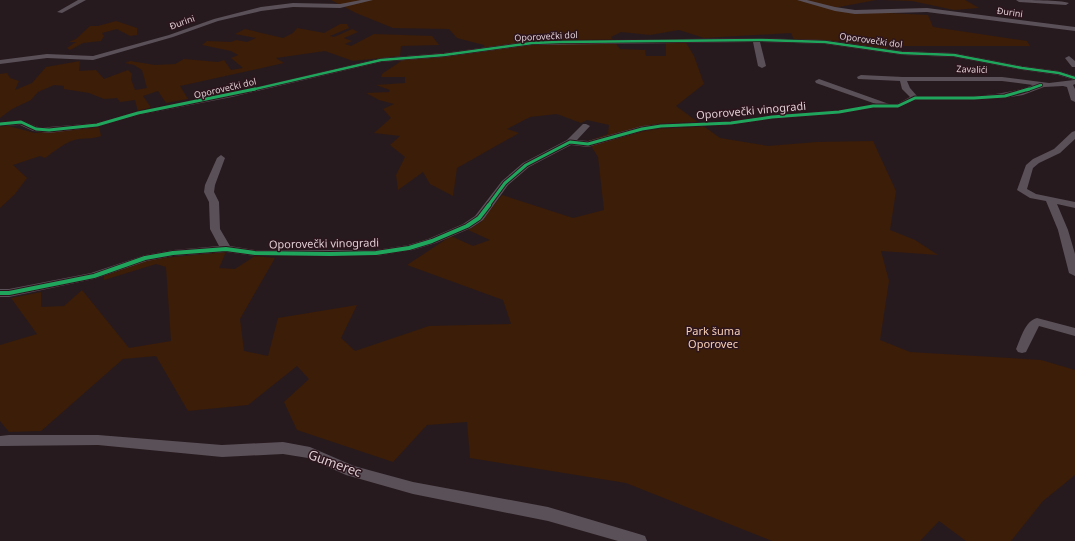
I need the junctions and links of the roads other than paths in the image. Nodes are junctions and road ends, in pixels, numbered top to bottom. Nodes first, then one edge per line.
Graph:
1 (83, 0) edge
2 (370, 0) edge
3 (800, 0) edge
4 (1019, 0) edge
5 (1066, 3) dead end
6 (60, 12) dead end
7 (1075, 29) edge
8 (756, 40) junction
9 (1069, 58) dead end
10 (0, 62) edge
11 (1075, 65) edge
12 (762, 66) dead end
13 (861, 77) dead end
14 (1075, 78) edge
15 (903, 79) junction
16 (819, 81) dead end
17 (1041, 85) junction
18 (1071, 85) edge
19 (915, 98) junction
20 (1075, 100) edge
21 (891, 106) junction
22 (0, 124) edge
23 (586, 126) dead end
24 (1075, 134) edge
25 (570, 142) junction
26 (221, 158) dead end
27 (1050, 199) junction
28 (1075, 205) edge
29 (226, 249) junction
30 (1075, 273) edge
31 (0, 293) edge
32 (1075, 332) edge
33 (1022, 349) dead end
34 (0, 441) edge
35 (639, 541) edge

1 - 6 street
2 - 10 street, Đurini
3 - 7 street, Đurini
4 - 5 street
8 - 12 street
8 - 14 street, Oporovečki dol
8 - 22 street, Oporovečki dol
9 - 11 street
13 - 15 street, Zavalići
15 - 17 street, Zavalići
15 - 19 street
16 - 21 street
17 - 18 street, Oporovečki vinogradi
17 - 19 street, Oporovečki vinogradi
18 - 20 street
19 - 21 street, Oporovečki vinogradi
21 - 25 street, Oporovečki vinogradi
23 - 25 street
24 - 27 street
25 - 29 street, Oporovečki vinogradi
26 - 29 street
27 - 28 street
27 - 30 street
29 - 31 street, Oporovečki vinogradi
32 - 33 street
34 - 35 street, Gumerec

